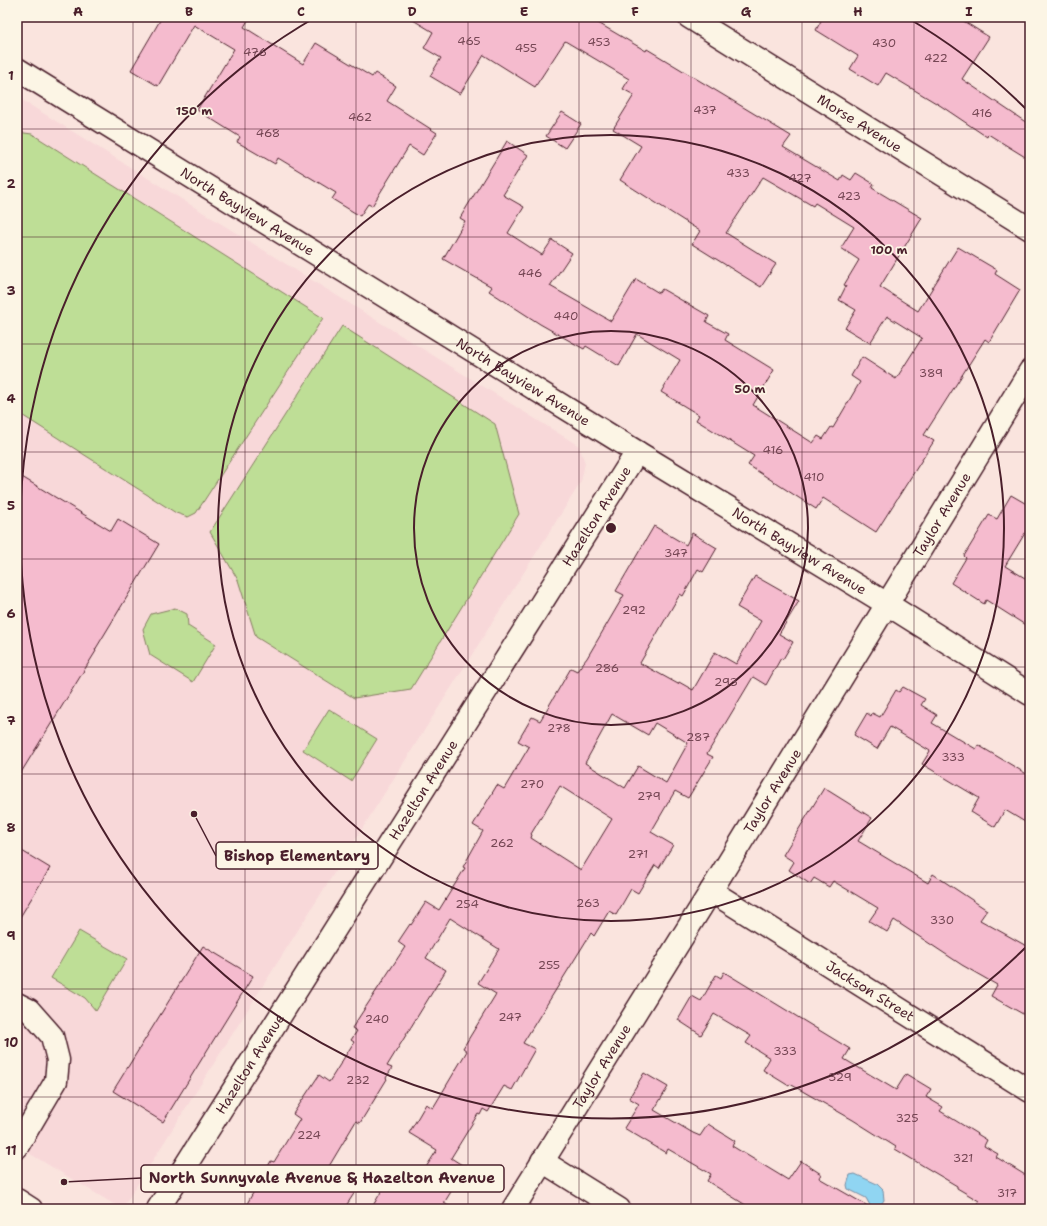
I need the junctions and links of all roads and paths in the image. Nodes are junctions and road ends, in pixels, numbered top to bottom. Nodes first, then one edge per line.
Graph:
1 (688, 17) edge
2 (17, 69) edge
3 (1030, 229) edge
4 (1030, 371) edge
5 (637, 452) junction
6 (887, 604) junction
7 (1030, 694) edge
8 (711, 891) junction
9 (17, 1004) edge
10 (1030, 1091) edge
11 (17, 1147) edge
12 (542, 1161) junction
13 (17, 1200) edge
14 (32, 1209) edge
15 (158, 1209) edge
16 (513, 1209) edge
17 (619, 1209) edge

1 - 3 street, Morse Avenue
2 - 5 street, North Bayview Avenue
4 - 6 street, Taylor Avenue
5 - 6 street, North Bayview Avenue
5 - 15 street, Hazelton Avenue
6 - 7 street, North Bayview Avenue
6 - 8 street, Taylor Avenue
8 - 10 street, Jackson Street
8 - 12 street, Taylor Avenue
9 - 11 street
12 - 16 street, Taylor Avenue
12 - 17 street
13 - 14 street

